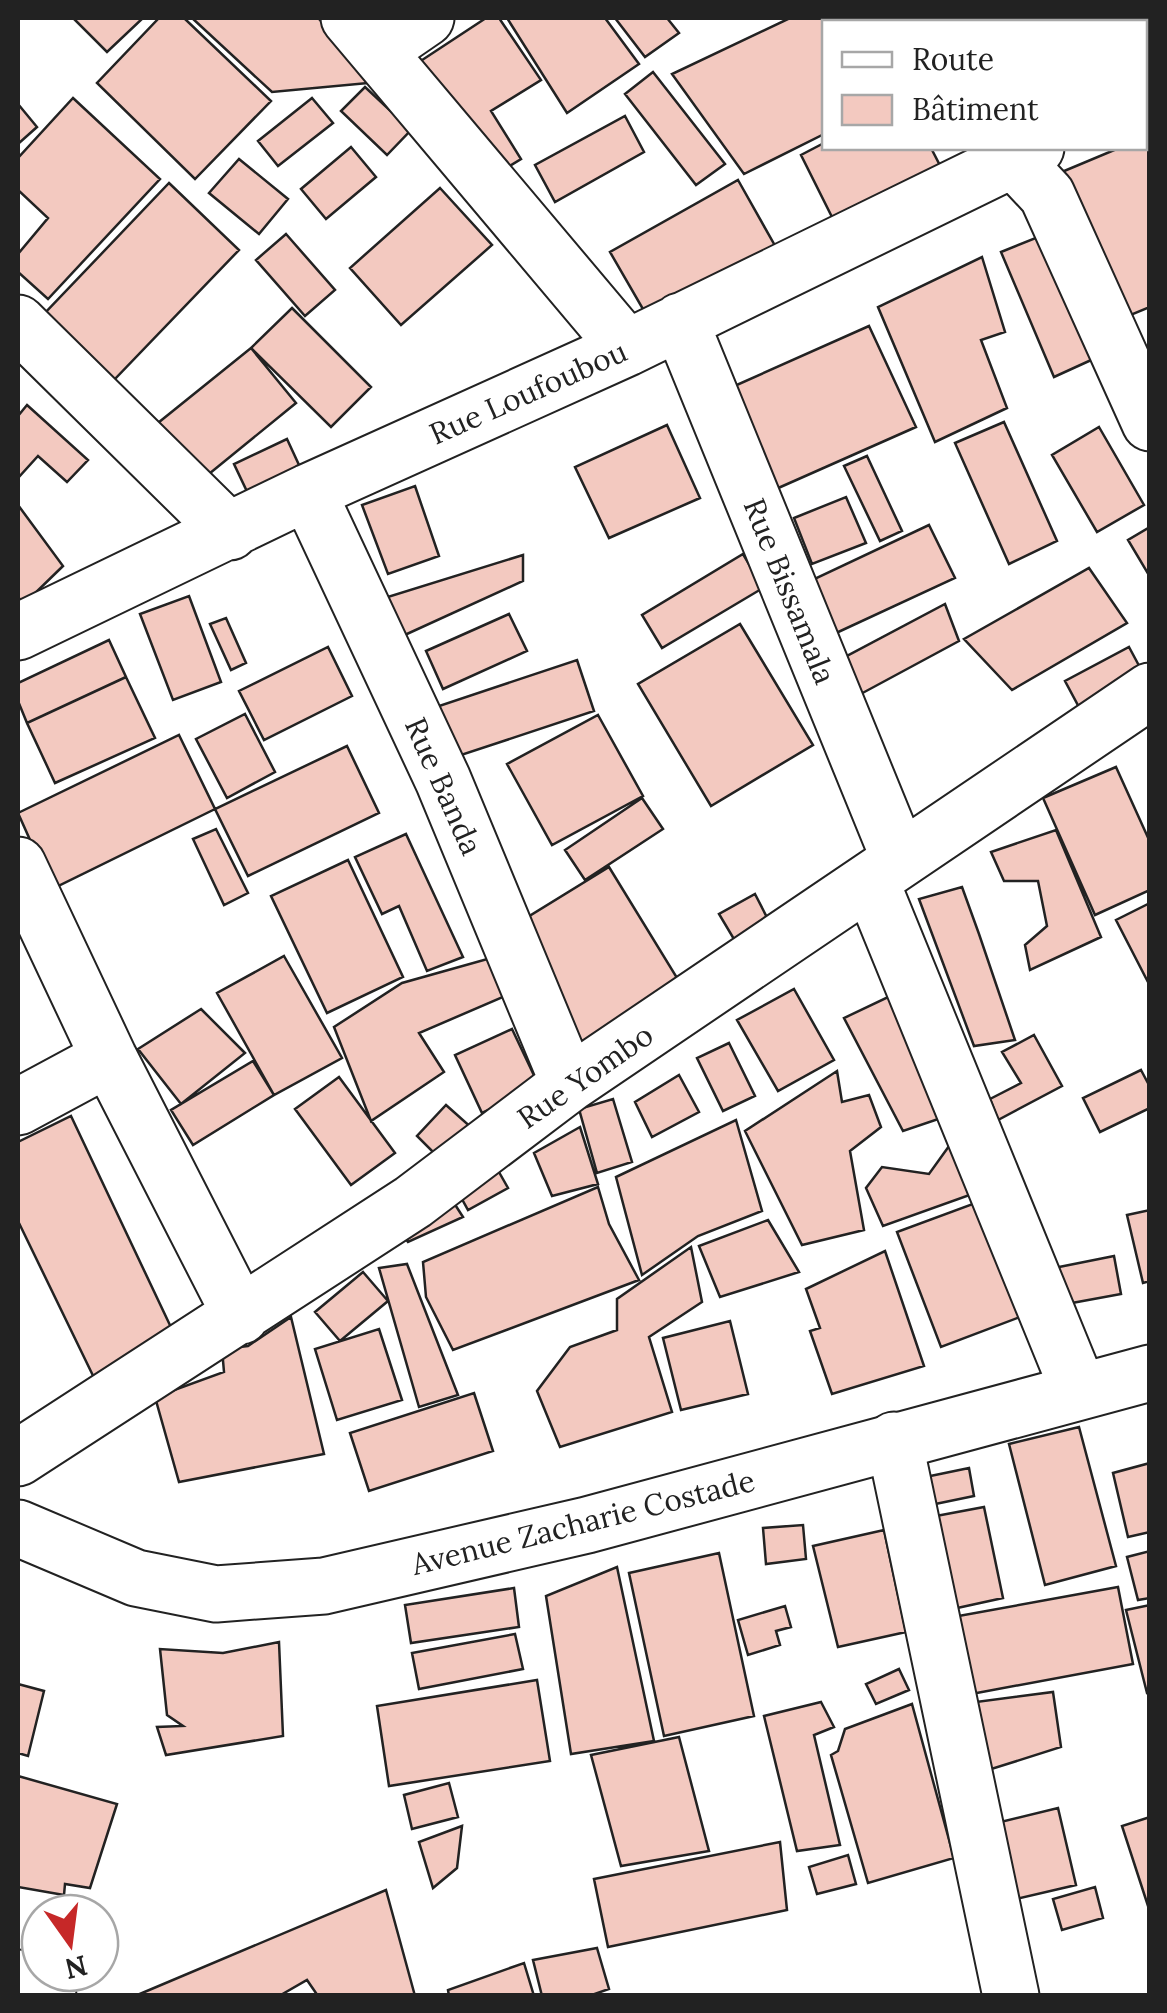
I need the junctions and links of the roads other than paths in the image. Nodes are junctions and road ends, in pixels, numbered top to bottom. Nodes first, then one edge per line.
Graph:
1 (426, 18) edge
2 (363, 34) edge
3 (1017, 150) edge
4 (680, 321) junction
5 (18, 324) edge
6 (627, 348) junction
7 (1150, 423) edge
8 (308, 492) junction
9 (230, 532) junction
10 (18, 632) edge
11 (1150, 691) edge
12 (18, 866) edge
13 (885, 871) junction
14 (109, 1058) junction
15 (569, 1084) junction
16 (18, 1106) edge
17 (241, 1316) junction
18 (1150, 1373) edge
19 (1079, 1391) junction
20 (894, 1440) junction
21 (18, 1458) edge
22 (18, 1528) edge
23 (18, 1978) edge
24 (48, 1996) edge
25 (1011, 1996) edge

1 - 2 street
2 - 6 street
3 - 4 street, Rue Loufoubou
3 - 7 street
4 - 6 street, Rue Loufoubou
4 - 13 street, Rue Bissamala
5 - 9 street
6 - 8 street, Rue Loufoubou
8 - 9 street, Rue Loufoubou
8 - 15 street, Rue Banda
9 - 10 street, Rue Loufoubou
11 - 13 street, Rue Yombo
12 - 14 street
13 - 15 street, Rue Yombo
13 - 19 street, Rue Bissamala
14 - 16 street
14 - 17 street
15 - 17 street, Rue Yombo
17 - 21 street, Rue Yombo
18 - 19 street, Avenue Zacharie Costade
19 - 20 street, Avenue Zacharie Costade
20 - 22 street, Avenue Zacharie Costade
20 - 25 street
23 - 24 street

